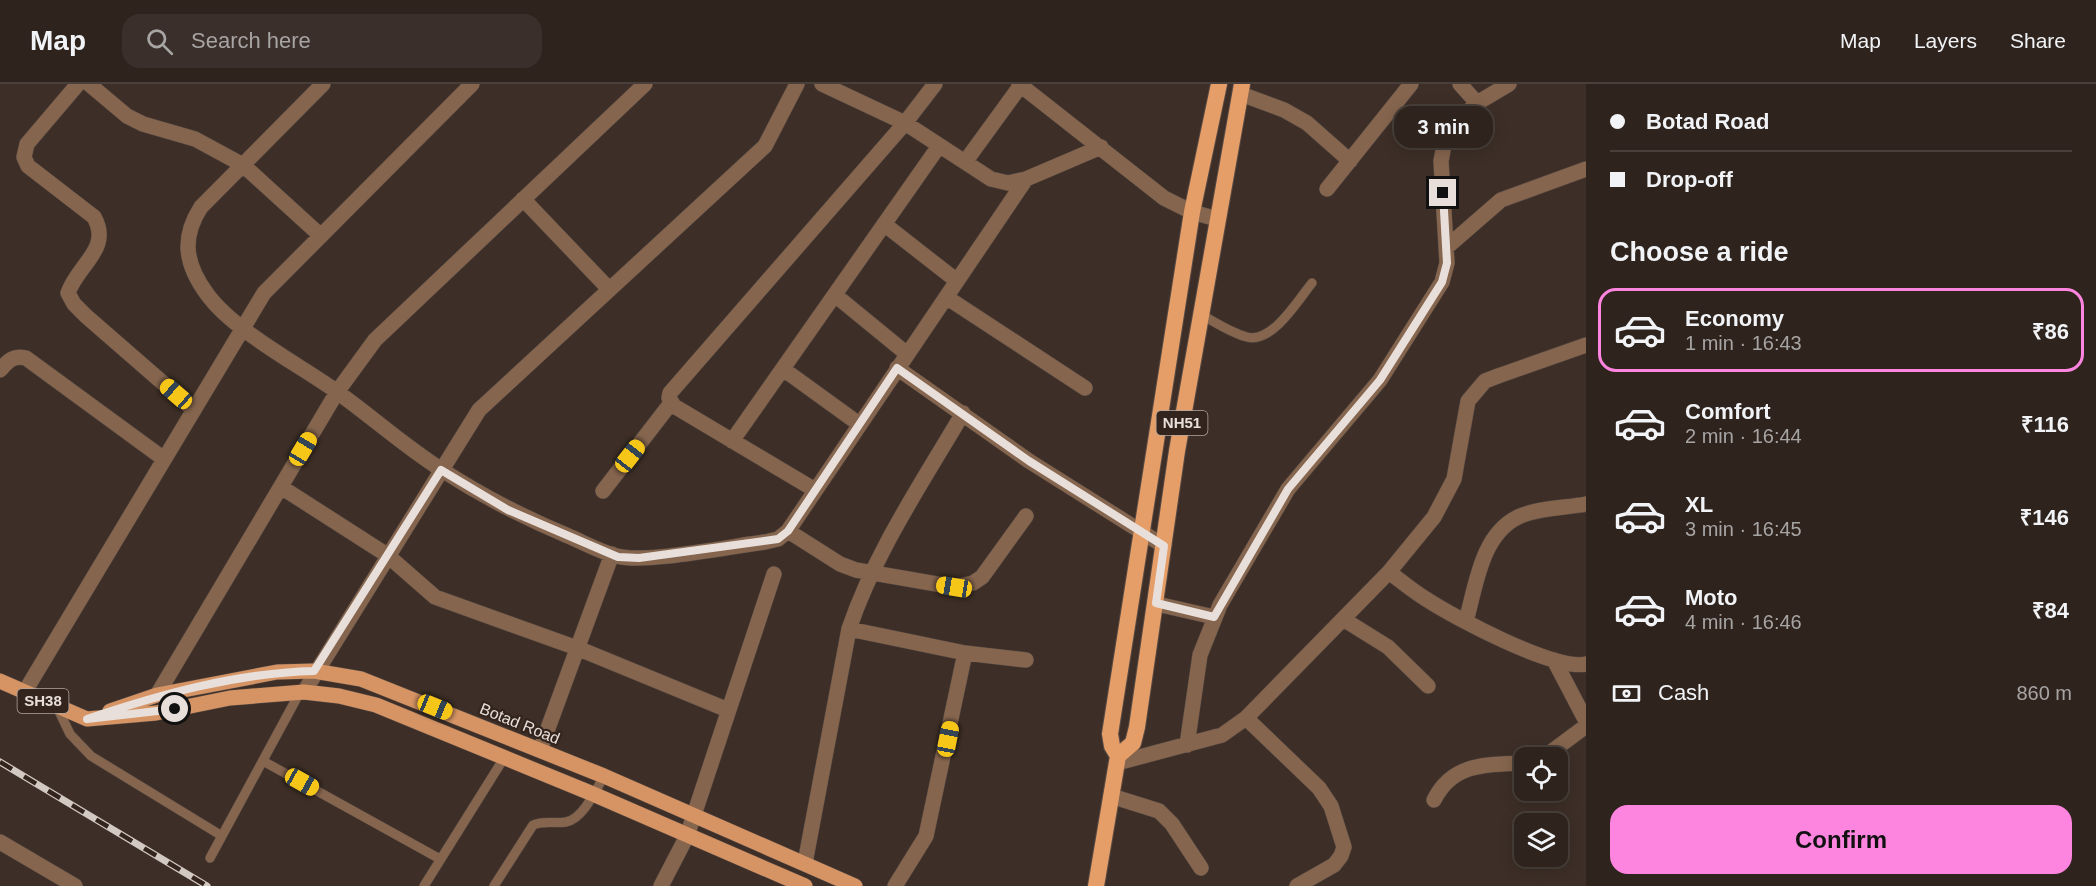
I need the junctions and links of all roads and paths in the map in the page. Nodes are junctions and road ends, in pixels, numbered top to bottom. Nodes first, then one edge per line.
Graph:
1 (78, 84) edge
2 (88, 84) edge
3 (323, 84) edge
4 (472, 84) edge
5 (645, 84) edge
6 (797, 84) edge
7 (822, 84) edge
8 (934, 84) edge
9 (1219, 84) edge
10 (1411, 84) edge
11 (1460, 84) edge
12 (1509, 84) edge
13 (1020, 85) edge
14 (1241, 89) edge
15 (1477, 103) junction
16 (905, 123) junction
17 (939, 146) junction
18 (1106, 151) junction
19 (1350, 161) junction
20 (965, 162) junction
21 (243, 165) junction
22 (1586, 169) edge
23 (1026, 179) junction
24 (1327, 189) dead end
25 (523, 199) junction
26 (1191, 212) junction
27 (1217, 219) junction
28 (884, 224) junction
29 (321, 236) junction
30 (1447, 247) junction
31 (957, 282) junction
32 (1312, 283) dead end
33 (609, 290) junction
34 (835, 295) junction
35 (946, 297) junction
36 (1200, 314) junction
37 (243, 327) junction
38 (1586, 345) edge
39 (907, 354) junction
40 (897, 368) junction
41 (783, 369) junction
42 (0, 370) edge
43 (1084, 388) dead end
44 (337, 392) junction
45 (671, 403) junction
46 (194, 410) junction
47 (963, 413) junction
48 (859, 424) junction
49 (732, 441) junction
50 (164, 459) junction
51 (441, 470) junction
52 (281, 487) junction
53 (815, 490) junction
54 (603, 491) dead end
55 (1586, 504) edge
56 (1026, 516) dead end
57 (788, 531) junction
58 (1143, 533) junction
59 (1164, 546) junction
60 (612, 554) junction
61 (387, 555) junction
62 (1389, 572) junction
63 (870, 573) junction
64 (774, 574) dead end
65 (1156, 603) junction
66 (1214, 617) junction
67 (1343, 619) junction
68 (1466, 621) junction
69 (849, 629) junction
70 (577, 648) junction
71 (965, 653) junction
72 (1026, 660) dead end
73 (1554, 660) junction
74 (1586, 664) edge
75 (314, 671) junction
76 (0, 681) edge
77 (1428, 686) dead end
78 (302, 692) junction
79 (24, 693) junction
80 (157, 695) junction
81 (57, 706) junction
82 (728, 710) junction
83 (1246, 718) junction
84 (87, 719) junction
85 (1586, 721) edge
86 (1586, 726) edge
87 (1187, 746) junction
88 (1558, 747) edge
89 (540, 750) junction
90 (504, 758) junction
91 (1118, 760) junction
92 (263, 761) junction
93 (1514, 763) edge
94 (604, 776) junction
95 (593, 794) junction
96 (1112, 796) junction
97 (1434, 800) dead end
98 (693, 816) junction
99 (222, 836) junction
100 (687, 836) junction
101 (0, 842) edge
102 (210, 858) dead end
103 (440, 859) junction
104 (805, 863) junction
105 (1201, 868) dead end
106 (72, 885) edge
107 (424, 886) edge
108 (494, 886) edge
109 (661, 886) edge
110 (805, 886) edge
111 (855, 886) edge
112 (895, 886) edge
113 (1096, 886) edge
114 (1298, 886) edge

1 - 46 street
2 - 21 street
3 - 21 street
4 - 29 street
5 - 25 street
6 - 33 street
7 - 16 street
8 - 16 street
9 - 26 highway, NH51
10 - 19 street
11 - 15 street
12 - 15 street
13 - 18 street
13 - 20 street
14 - 19 street
14 - 27 highway, NH51
15 - 30 street
16 - 17 street
16 - 45 street
17 - 20 street
17 - 28 street
18 - 23 street
18 - 26 street
19 - 24 street
20 - 23 street
21 - 29 street
21 - 37 street
22 - 30 street
23 - 31 street
25 - 33 street
25 - 44 street
26 - 27 street
26 - 58 highway, NH51
27 - 36 highway, NH51
28 - 31 street
28 - 34 street
29 - 37 street
30 - 66 street
31 - 35 street
32 - 36 lane
33 - 51 street
34 - 39 street
34 - 41 street
35 - 39 street
35 - 43 street
36 - 59 highway, NH51
37 - 44 street
37 - 46 street
38 - 62 street
39 - 40 street
40 - 47 street
40 - 48 street
41 - 48 street
41 - 49 street
42 - 50 street
44 - 51 street
44 - 52 street
45 - 49 street
45 - 54 street
46 - 50 street
47 - 58 street
47 - 63 street
48 - 53 street
49 - 53 street
50 - 79 street
51 - 60 street
51 - 61 street
52 - 61 street
52 - 80 street
53 - 57 street
55 - 68 street
56 - 63 street
57 - 60 street
57 - 63 street
58 - 59 street
58 - 91 highway, NH51
59 - 65 highway, NH51
60 - 70 street
61 - 70 street
61 - 75 street
62 - 67 street
62 - 68 street
63 - 69 street
64 - 82 street
65 - 66 street
65 - 91 highway, NH51
66 - 87 street
67 - 77 street
67 - 83 street
68 - 73 street
69 - 71 street
69 - 104 street
70 - 82 street
70 - 89 street
71 - 72 street
71 - 112 street
73 - 74 street
73 - 85 street
75 - 78 street
75 - 80 main road, Botad Road / SH38
75 - 89 main road, Botad Road / SH38
76 - 79 main road, SH38
78 - 84 main road, SH38
78 - 90 main road, SH38
78 - 92 lane
79 - 81 main road, SH38
80 - 84 main road, Botad Road / SH38
81 - 84 main road, SH38
81 - 99 lane
82 - 98 street
83 - 87 street
83 - 114 street
86 - 88 street
87 - 91 street
89 - 94 main road, Botad Road / SH38
90 - 95 main road, SH38
90 - 103 lane
91 - 96 highway, NH51
92 - 99 lane
92 - 103 lane
93 - 97 street
94 - 95 lane
94 - 98 main road, Botad Road / SH38
95 - 100 main road, SH38
95 - 108 lane
96 - 105 street
96 - 113 highway, NH51
98 - 100 street
98 - 104 main road, Botad Road / SH38
99 - 102 lane
100 - 109 street
100 - 110 main road, SH38
101 - 106 street
103 - 107 lane
104 - 111 main road, Botad Road / SH38

